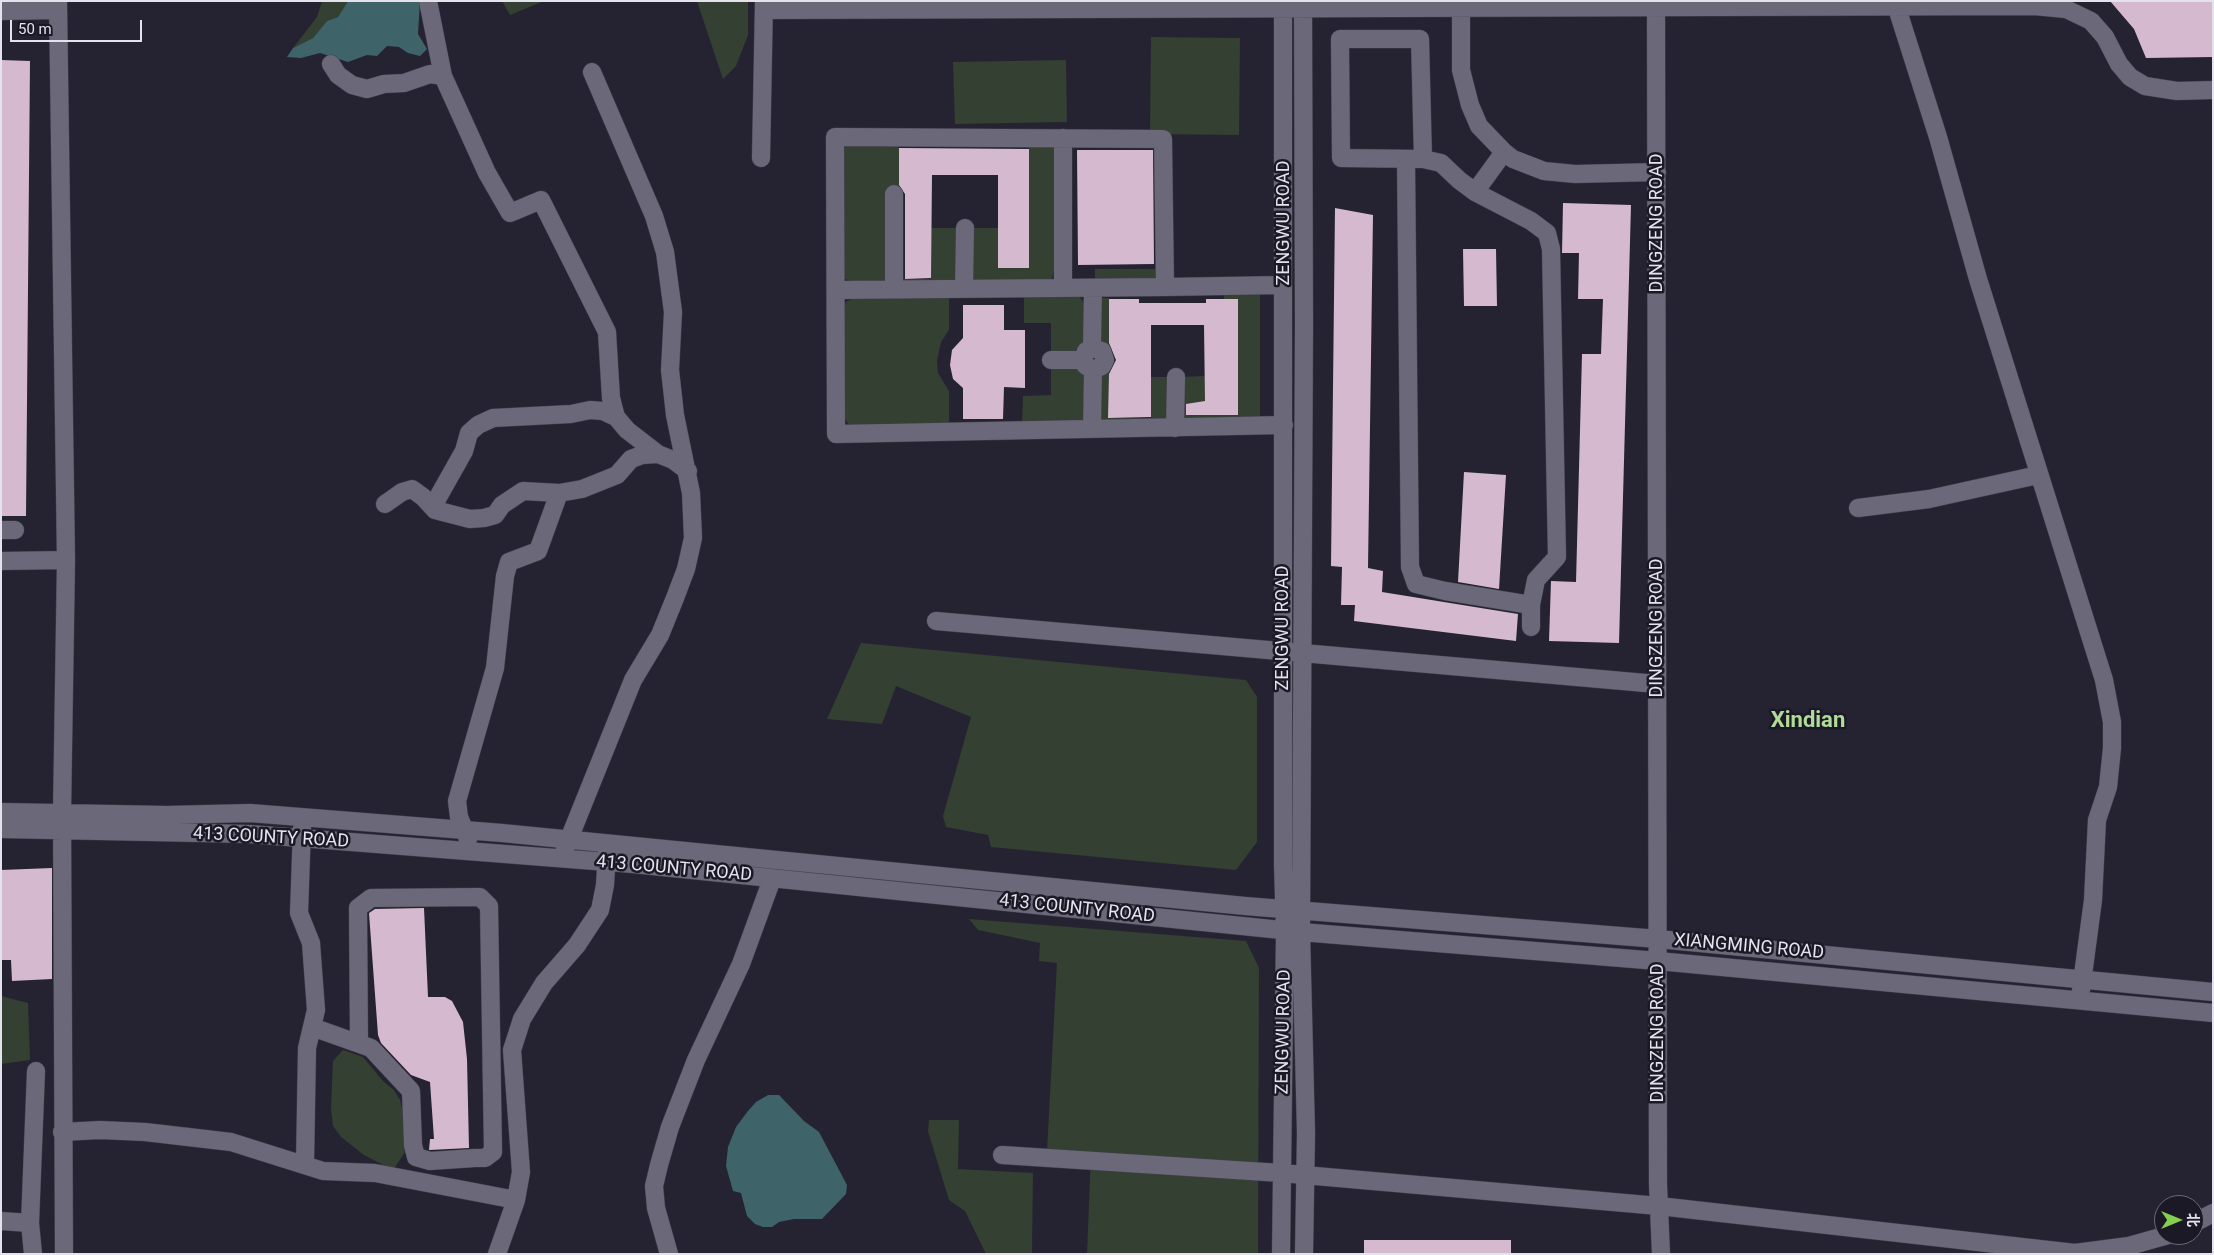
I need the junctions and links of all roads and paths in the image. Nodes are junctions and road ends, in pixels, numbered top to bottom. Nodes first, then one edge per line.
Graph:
1 (428, 1) edge
2 (1656, 4) edge
3 (1283, 5) edge
4 (1303, 5) edge
5 (1896, 5) junction
6 (2055, 5) edge
7 (58, 6) edge
8 (764, 6) edge
9 (1461, 8) junction
10 (1, 11) edge
11 (331, 64) dead end
12 (592, 72) dead end
13 (443, 76) junction
14 (2213, 90) edge
15 (1063, 138) junction
16 (1504, 152) junction
17 (761, 158) dead end
18 (1414, 159) junction
19 (1657, 172) junction
20 (1475, 192) junction
21 (894, 194) dead end
22 (965, 228) dead end
23 (1283, 285) junction
24 (1165, 287) junction
25 (1063, 288) junction
26 (1093, 288) junction
27 (894, 289) junction
28 (964, 289) junction
29 (836, 290) junction
30 (1090, 359) junction
31 (1051, 360) dead end
32 (1176, 377) dead end
33 (616, 417) junction
34 (1284, 425) junction
35 (1175, 428) junction
36 (1092, 429) junction
37 (658, 454) junction
38 (688, 471) junction
39 (2038, 475) junction
40 (559, 493) junction
41 (385, 504) dead end
42 (1858, 508) dead end
43 (434, 510) junction
44 (66, 560) junction
45 (1, 561) edge
46 (1531, 605) junction
47 (936, 621) dead end
48 (1531, 627) dead end
49 (1283, 652) junction
50 (1303, 654) junction
51 (1657, 684) junction
52 (1, 812) edge
53 (62, 813) junction
54 (303, 818) junction
55 (1, 830) edge
56 (62, 831) junction
57 (465, 831) junction
58 (301, 839) junction
59 (569, 839) junction
60 (607, 843) junction
61 (472, 852) junction
62 (561, 859) junction
63 (606, 862) junction
64 (772, 879) junction
65 (1293, 909) junction
66 (1293, 931) junction
67 (1658, 939) junction
68 (1658, 961) junction
69 (2082, 979) junction
70 (2213, 992) edge
71 (2080, 1000) junction
72 (2213, 1013) edge
73 (312, 1027) junction
74 (359, 1042) junction
75 (36, 1070) dead end
76 (62, 1132) junction
77 (1002, 1155) dead end
78 (305, 1164) junction
79 (1281, 1173) junction
80 (1305, 1175) junction
81 (516, 1200) junction
82 (1659, 1206) junction
83 (1, 1221) edge
84 (30, 1223) junction
85 (2154, 1240) edge
86 (2056, 1253) edge
87 (33, 1254) edge
88 (64, 1254) edge
89 (497, 1254) edge
90 (669, 1254) edge
91 (1281, 1254) edge
92 (1304, 1254) edge
93 (1661, 1254) edge

1 - 13 street
2 - 5 street
2 - 9 street
2 - 19 street, DINGZENG ROAD
3 - 4 street
3 - 8 street
3 - 23 street, ZENGWU ROAD
4 - 9 street
4 - 50 street, ZENGWU ROAD
5 - 6 street
5 - 39 street
6 - 14 street
7 - 10 street
7 - 44 street
8 - 17 street
9 - 16 street
11 - 13 street
12 - 38 street
13 - 33 street
15 - 24 street
15 - 25 street
15 - 29 street
16 - 19 street
16 - 20 street
18 - 18 street
18 - 20 street
18 - 46 street
19 - 51 street, DINGZENG ROAD
20 - 46 street
21 - 27 street
22 - 28 street
23 - 24 street
23 - 34 street, ZENGWU ROAD
24 - 26 street
25 - 26 street
25 - 28 street
26 - 30 street
27 - 28 street
27 - 29 street
29 - 36 street
30 - 31 street
30 - 36 street
32 - 35 street
33 - 37 street
33 - 43 street
34 - 35 street
34 - 49 street, ZENGWU ROAD
35 - 36 street
37 - 38 street
37 - 40 street
38 - 59 street
39 - 42 street
39 - 69 street
40 - 43 street
40 - 57 street
41 - 43 street
44 - 45 street
44 - 53 street
46 - 48 street
47 - 49 street
49 - 50 street
49 - 65 street, ZENGWU ROAD
50 - 51 street
50 - 65 street, ZENGWU ROAD
51 - 67 street, DINGZENG ROAD
52 - 53 street, 413 COUNTY ROAD
53 - 54 street, 413 COUNTY ROAD
53 - 56 street
54 - 57 street, 413 COUNTY ROAD
54 - 58 street
55 - 56 street, 413 COUNTY ROAD
56 - 58 street, 413 COUNTY ROAD
56 - 76 street
57 - 59 street, 413 COUNTY ROAD
57 - 61 street
58 - 61 street, 413 COUNTY ROAD
58 - 73 street
59 - 60 street, 413 COUNTY ROAD
59 - 62 street
60 - 63 street
60 - 65 street, 413 COUNTY ROAD
61 - 62 street, 413 COUNTY ROAD
62 - 63 street, 413 COUNTY ROAD
63 - 64 street, 413 COUNTY ROAD
63 - 81 street
64 - 66 street, 413 COUNTY ROAD
64 - 90 street
65 - 66 street, ZENGWU ROAD
65 - 67 street, XIANGMING ROAD
66 - 68 street, XIANGMING ROAD
66 - 79 street, ZENGWU ROAD
66 - 80 street, ZENGWU ROAD
67 - 68 street, DINGZENG ROAD
67 - 69 street, XIANGMING ROAD
68 - 71 street, XIANGMING ROAD
68 - 82 street, DINGZENG ROAD
69 - 70 street, XIANGMING ROAD
69 - 71 street
71 - 72 street, XIANGMING ROAD
73 - 74 street
73 - 78 street
74 - 74 street
75 - 84 street
76 - 78 street
76 - 88 street
77 - 79 street
78 - 81 street
79 - 80 street
79 - 91 street, ZENGWU ROAD
80 - 82 street
80 - 92 street, ZENGWU ROAD
81 - 89 street
82 - 86 street
82 - 93 street, DINGZENG ROAD
83 - 84 street
84 - 87 street
85 - 86 street

